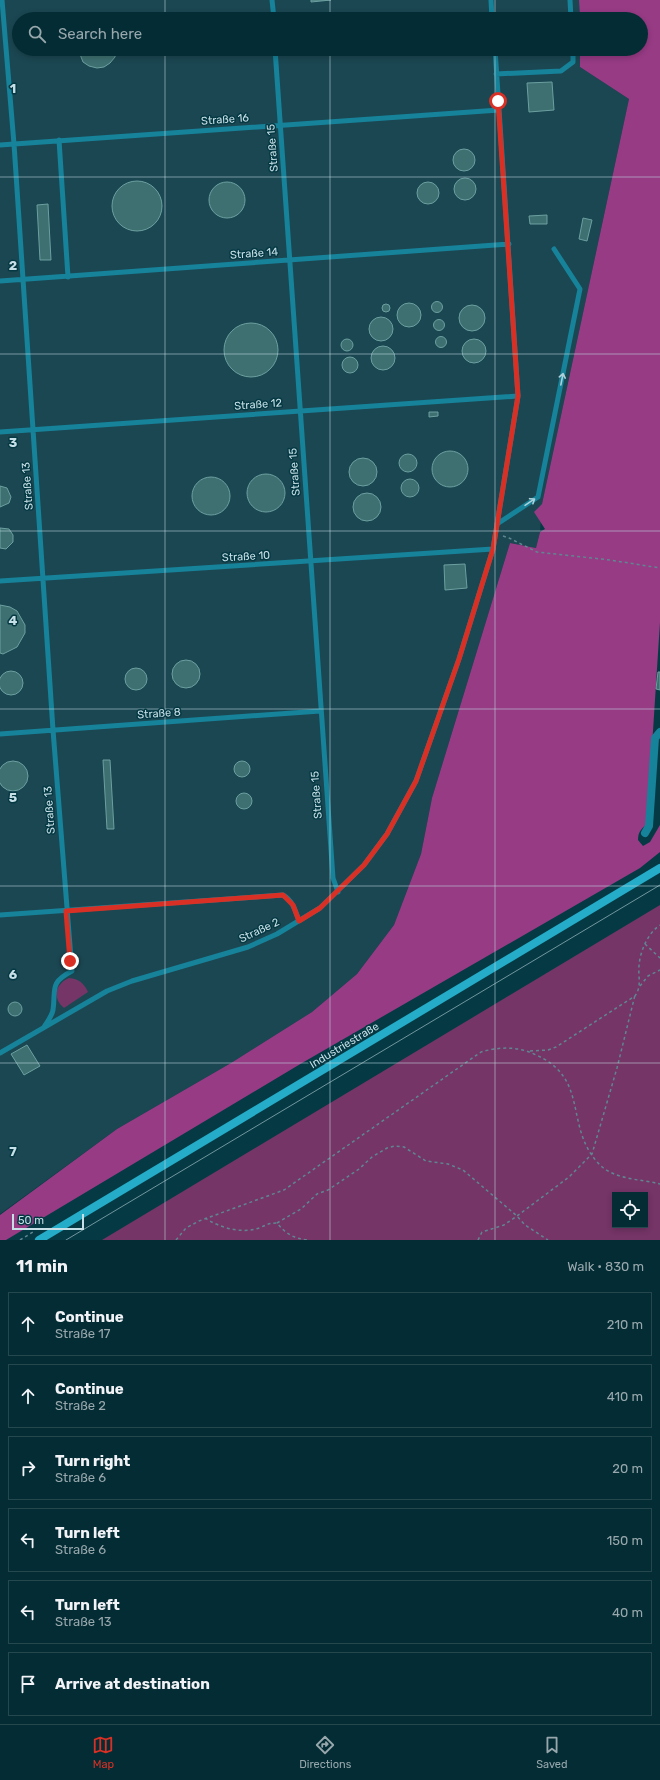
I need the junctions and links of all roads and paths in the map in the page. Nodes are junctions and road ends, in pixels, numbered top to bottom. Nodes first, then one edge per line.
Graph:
1 (2, 0) edge
2 (272, 0) edge
3 (491, 0) edge
4 (570, 0) edge
5 (273, 12) edge
6 (492, 12) edge
7 (571, 12) edge
8 (275, 56) edge
9 (495, 56) edge
10 (573, 56) edge
11 (496, 74) junction
12 (499, 110) junction
13 (280, 125) junction
14 (59, 140) junction
15 (0, 144) edge
16 (14, 144) junction
17 (508, 244) junction
18 (554, 250) dead end
19 (290, 261) junction
20 (68, 277) junction
21 (22, 280) junction
22 (0, 281) edge
23 (518, 396) junction
24 (299, 411) junction
25 (33, 430) junction
26 (0, 432) edge
27 (497, 524) junction
28 (495, 536) junction
29 (493, 549) junction
30 (310, 562) junction
31 (660, 568) edge
32 (43, 578) junction
33 (0, 581) edge
34 (320, 711) junction
35 (53, 730) junction
36 (660, 732) edge
37 (0, 734) edge
38 (645, 833) dead end
39 (660, 868) edge
40 (338, 892) junction
41 (66, 911) junction
42 (0, 915) edge
43 (299, 921) junction
44 (660, 925) edge
45 (645, 944) junction
46 (660, 958) edge
47 (660, 970) edge
48 (640, 987) junction
49 (635, 995) junction
50 (44, 1028) junction
51 (528, 1051) junction
52 (0, 1053) edge
53 (592, 1154) junction
54 (660, 1184) edge
55 (517, 1216) junction
56 (205, 1218) junction
57 (277, 1223) junction
58 (39, 1240) edge
59 (176, 1240) edge
60 (307, 1240) edge
61 (478, 1240) edge
62 (548, 1240) edge

1 - 16 lane, Straße 13
2 - 5 lane
3 - 6 lane
4 - 7 lane
8 - 13 lane, Straße 15
9 - 11 lane, Straße 2
10 - 11 lane
11 - 12 lane, Straße 2
12 - 13 lane, Straße 16
12 - 17 lane, Straße 2
13 - 14 lane, Straße 16
13 - 19 lane, Straße 15
14 - 16 lane, Straße 16
14 - 20 lane
15 - 16 lane, Straße 16
16 - 21 lane, Straße 13
17 - 19 lane, Straße 14
17 - 23 lane, Straße 2
27 -> 18 lane
19 - 20 lane, Straße 14
19 - 24 lane, Straße 15
20 - 21 lane, Straße 14
21 - 22 lane, Straße 14
21 - 25 lane, Straße 13
23 - 24 lane, Straße 12
23 - 27 lane, Straße 2
24 - 25 lane, Straße 12
24 - 30 lane, Straße 15
25 - 26 lane, Straße 12
25 - 32 lane, Straße 13
27 - 28 lane, Straße 2
28 - 29 lane, Straße 2
28 - 31 path
29 - 30 lane, Straße 10
29 - 40 lane, Straße 2
30 - 32 lane, Straße 10
30 - 34 lane, Straße 15
32 - 33 lane, Straße 10
32 - 35 lane, Straße 13
34 - 35 lane, Straße 8
34 - 40 lane, Straße 15
35 - 37 lane, Straße 8
35 - 41 lane, Straße 13
36 - 38 street
39 - 58 main road, Industriestraße
40 - 43 lane, Straße 2
41 - 42 lane
41 - 43 lane
41 - 50 lane, Straße 13
43 - 50 lane, Straße 2
44 - 45 path
45 - 46 path
45 - 48 path
47 - 48 path
48 - 49 path
49 - 51 path
49 - 53 path
50 - 52 lane, Straße 2
51 - 53 path
51 - 56 path
53 - 54 path
53 - 55 path
55 - 57 path
55 - 61 path
55 - 62 path
56 - 57 path
56 - 59 path
57 - 60 path

